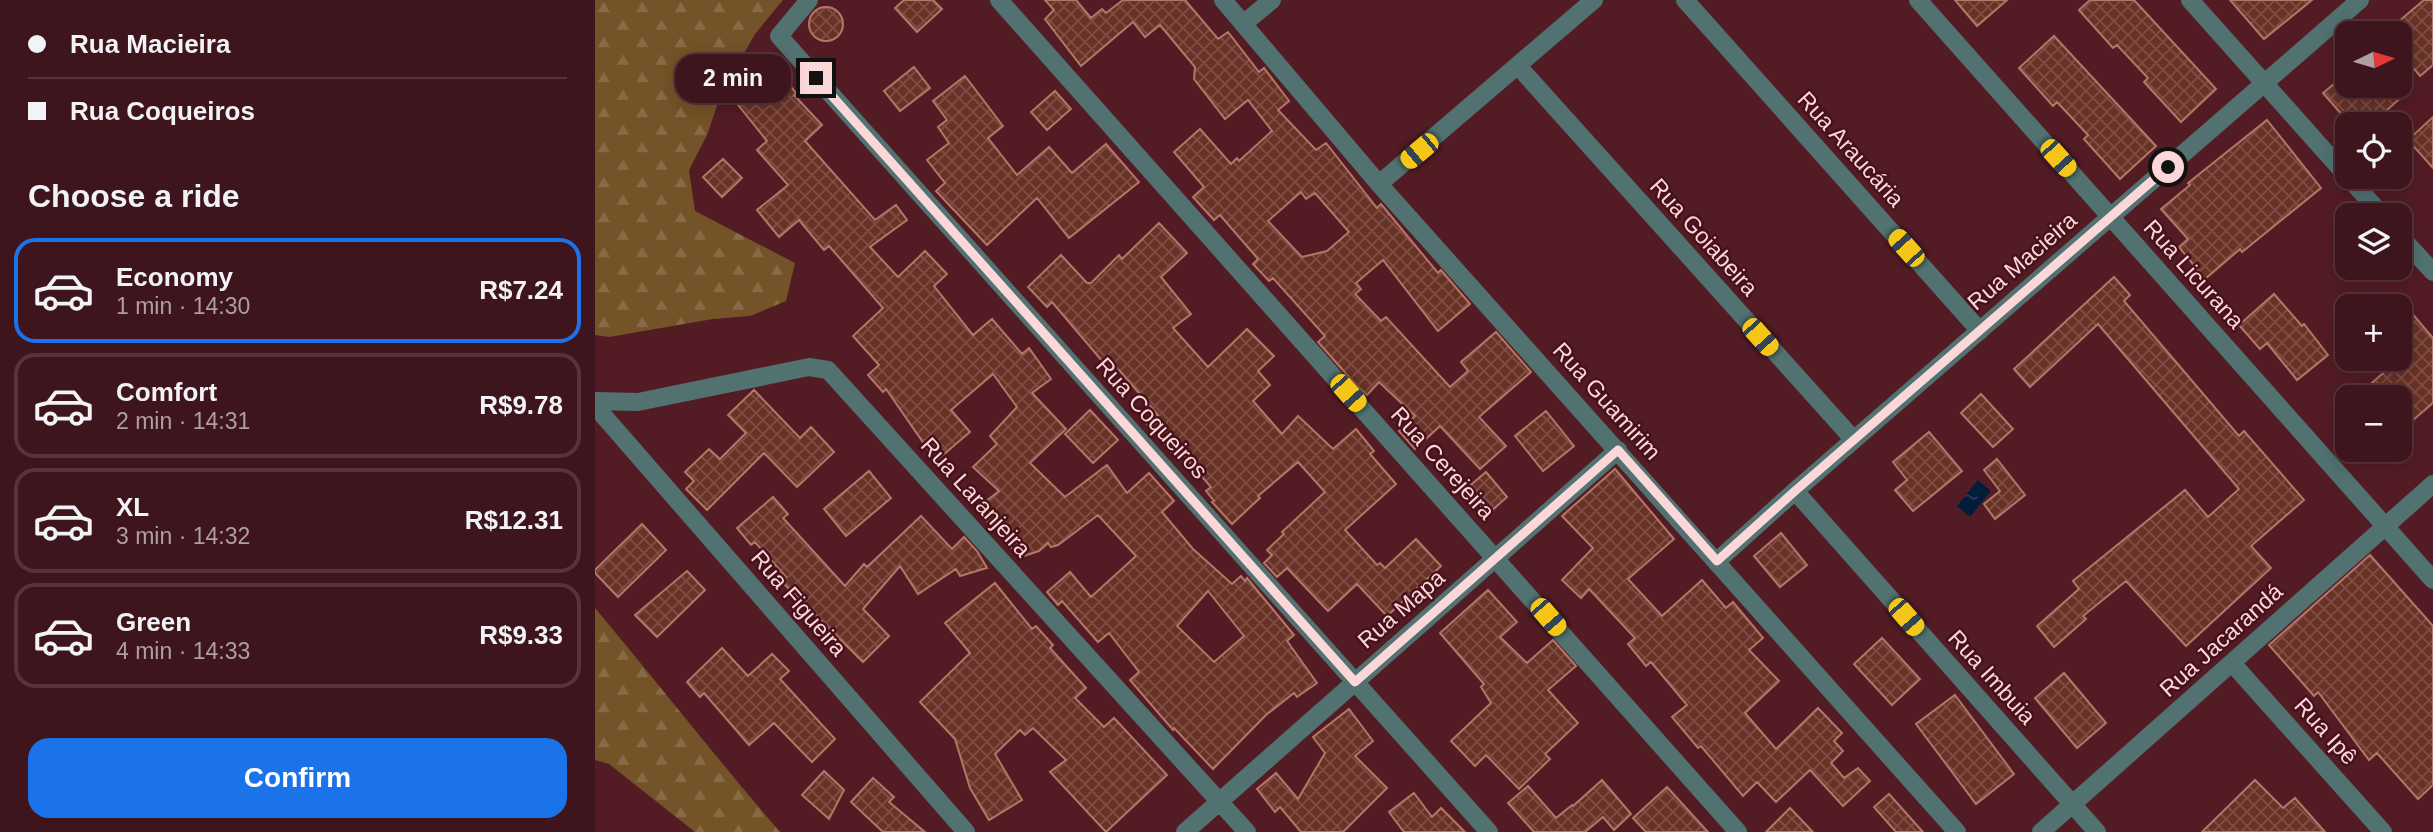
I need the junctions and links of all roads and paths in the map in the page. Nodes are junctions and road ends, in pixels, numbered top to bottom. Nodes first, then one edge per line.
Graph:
1 (810, 0) edge
2 (999, 0) edge
3 (1223, 0) edge
4 (1272, 0) edge
5 (1594, 0) edge
6 (1685, 0) edge
7 (1918, 0) edge
8 (2190, 0) edge
9 (2360, 0) edge
10 (1244, 24) junction
11 (1518, 66) junction
12 (2265, 83) junction
13 (2335, 162) edge
14 (1379, 184) junction
15 (2359, 189) edge
16 (2371, 203) edge
17 (2111, 217) junction
18 (2412, 249) edge
19 (2433, 272) edge
20 (1980, 331) junction
21 (595, 403) edge
22 (1854, 440) junction
23 (1618, 450) junction
24 (2433, 484) edge
25 (1795, 491) junction
26 (2385, 526) junction
27 (1495, 559) junction
28 (1717, 561) junction
29 (2433, 580) edge
30 (2232, 663) junction
31 (1355, 682) junction
32 (1219, 802) junction
33 (2073, 805) junction
34 (966, 832) edge
35 (1185, 832) edge
36 (1247, 832) edge
37 (1489, 832) edge
38 (1738, 832) edge
39 (1957, 832) edge
40 (2042, 832) edge
41 (2097, 832) edge
42 (2383, 832) edge

1 - 31 street, Rua Coqueiros
2 - 27 street, Rua Cerejeira
3 - 10 street, Rua Guamirim
4 - 10 street
5 - 11 street
6 - 20 street, Rua Araucária
7 - 17 street, Rua Licurana
8 - 12 street
9 - 12 street, Rua Macieira
10 - 14 street, Rua Guamirim
11 - 14 street
11 - 22 street, Rua Goiabeira
12 - 13 street
12 - 17 street, Rua Macieira
14 - 23 street, Rua Guamirim
15 - 16 street
17 - 20 street, Rua Macieira
17 - 26 street, Rua Licurana
18 - 19 street
20 - 22 street, Rua Macieira
21 - 32 street, Rua Laranjeira
21 - 34 street, Rua Figueira
22 - 25 street, Rua Macieira
23 - 27 street, Rua Mapa
23 - 28 street, Rua Guamirim
24 - 26 street, Rua Jacarandá
25 - 28 street, Rua Macieira
25 - 33 street, Rua Imbuia
26 - 29 street, Rua Licurana
26 - 30 street, Rua Jacarandá
27 - 31 street, Rua Mapa
27 - 38 street, Rua Cerejeira
28 - 39 street, Rua Guamirim
30 - 33 street, Rua Jacarandá
30 - 42 street, Rua Ipê
31 - 32 street, Rua Mapa
31 - 37 street, Rua Coqueiros
32 - 35 street, Rua Mapa
32 - 36 street, Rua Laranjeira
33 - 40 street, Rua Jacarandá
33 - 41 street, Rua Imbuia

